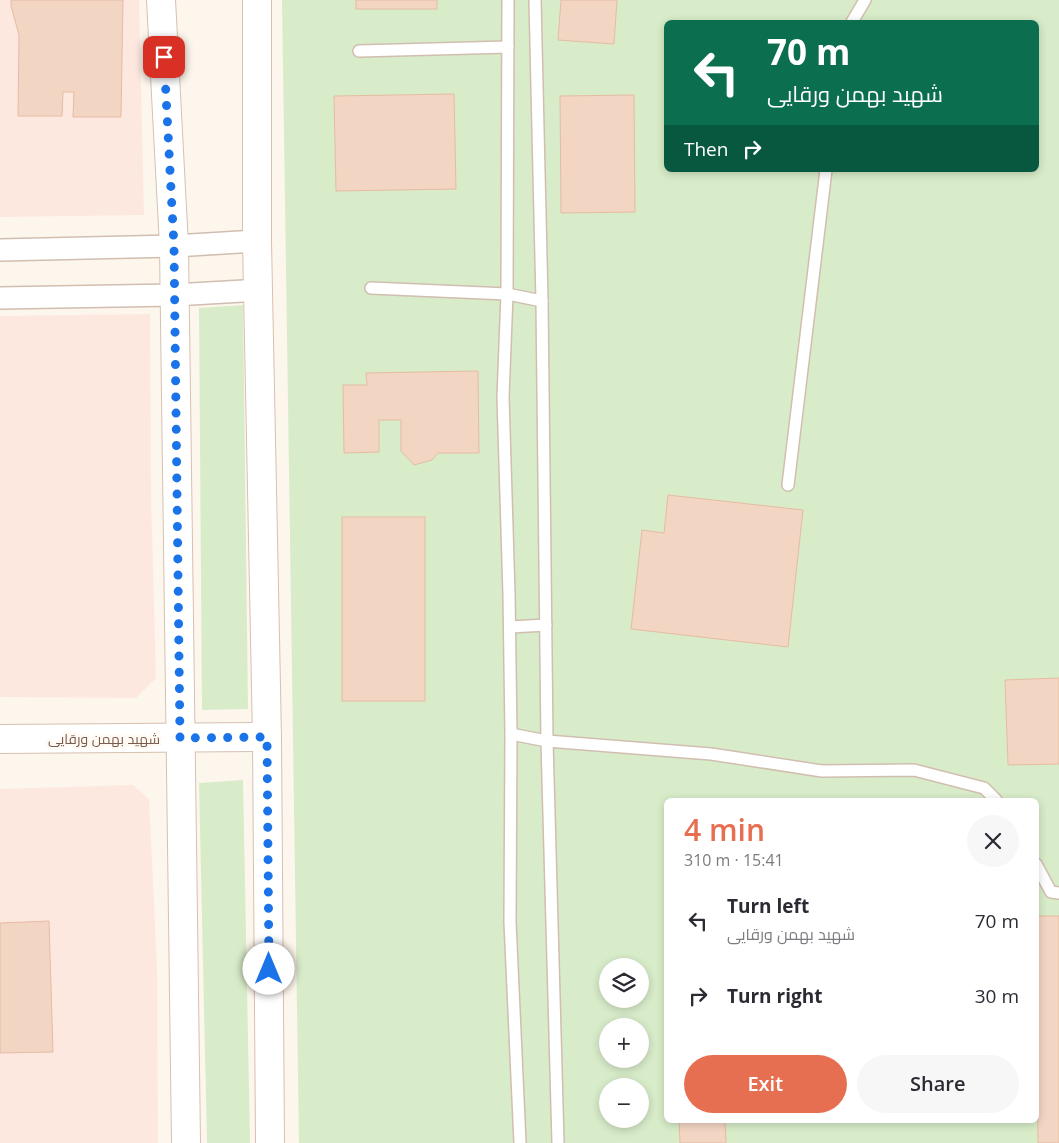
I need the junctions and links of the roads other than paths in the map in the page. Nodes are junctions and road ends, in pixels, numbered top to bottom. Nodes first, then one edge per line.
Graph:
1 (161, 0) edge
2 (257, 0) edge
3 (508, 0) edge
4 (535, 0) edge
5 (865, 0) edge
6 (853, 20) edge
7 (508, 47) junction
8 (359, 51) dead end
9 (826, 172) edge
10 (258, 241) junction
11 (174, 246) junction
12 (0, 250) edge
13 (371, 288) dead end
14 (259, 290) junction
15 (507, 294) junction
16 (174, 295) junction
17 (0, 298) edge
18 (542, 301) junction
19 (788, 485) dead end
20 (546, 625) junction
21 (510, 628) junction
22 (511, 734) junction
23 (267, 737) junction
24 (180, 738) junction
25 (0, 739) edge
26 (547, 741) junction
27 (994, 798) edge
28 (1039, 870) edge
29 (1059, 893) edge
30 (186, 1143) edge
31 (270, 1143) edge
32 (520, 1143) edge
33 (558, 1143) edge

1 - 11 street
2 - 10 street
3 - 7 lane
4 - 18 lane
5 - 6 lane
7 - 8 lane
7 - 15 lane
9 - 19 lane
10 - 11 street
10 - 14 street
11 - 12 street
11 - 16 street
13 - 15 lane
14 - 16 street
14 - 23 street
15 - 18 lane
15 - 21 lane
16 - 17 street
16 - 24 street
18 - 20 lane
20 - 21 lane
20 - 26 lane
21 - 22 lane
22 - 26 lane
22 - 32 lane
23 - 24 street, شهید بهمن ورقایی
23 - 31 street
24 - 25 street, شهید بهمن ورقایی
24 - 30 street
26 - 27 lane
26 - 33 lane
28 - 29 lane

